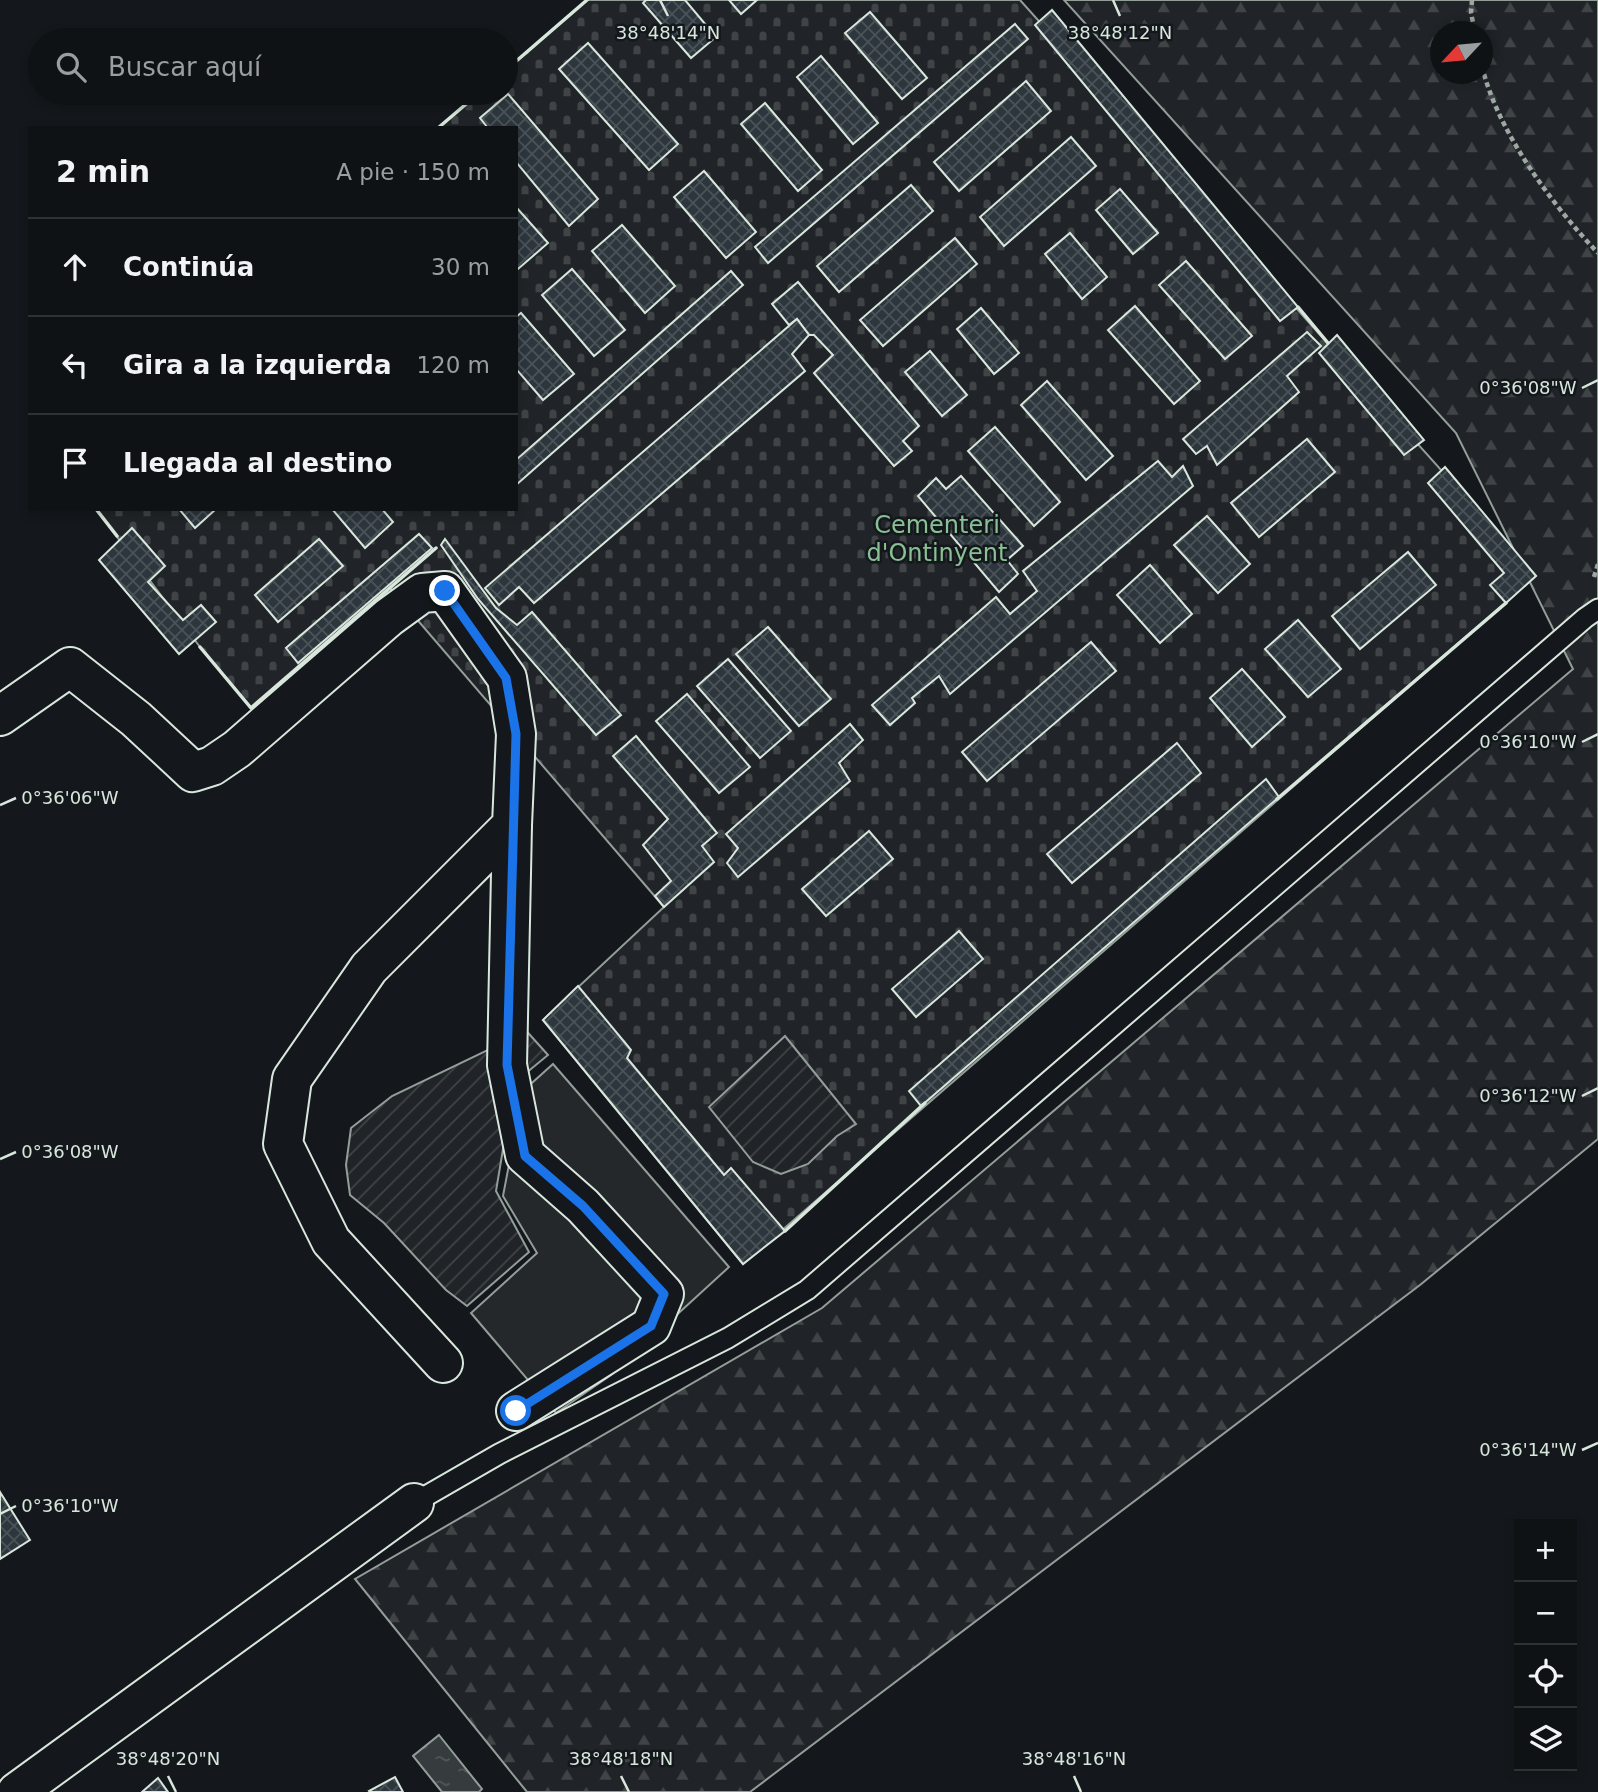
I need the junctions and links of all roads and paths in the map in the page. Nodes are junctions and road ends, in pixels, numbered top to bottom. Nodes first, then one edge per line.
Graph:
1 (1472, 0) edge
2 (1473, 21) edge
3 (1486, 84) edge
4 (1598, 253) edge
5 (1591, 614) edge
6 (0, 716) edge
7 (512, 825) junction
8 (443, 1363) dead end
9 (516, 1411) dead end
10 (414, 1503) joint
11 (17, 1792) edge

1 - 2 path
3 - 4 path
5 - 10 lane
6 - 7 street
7 - 8 street
7 - 9 street
10 - 11 street

